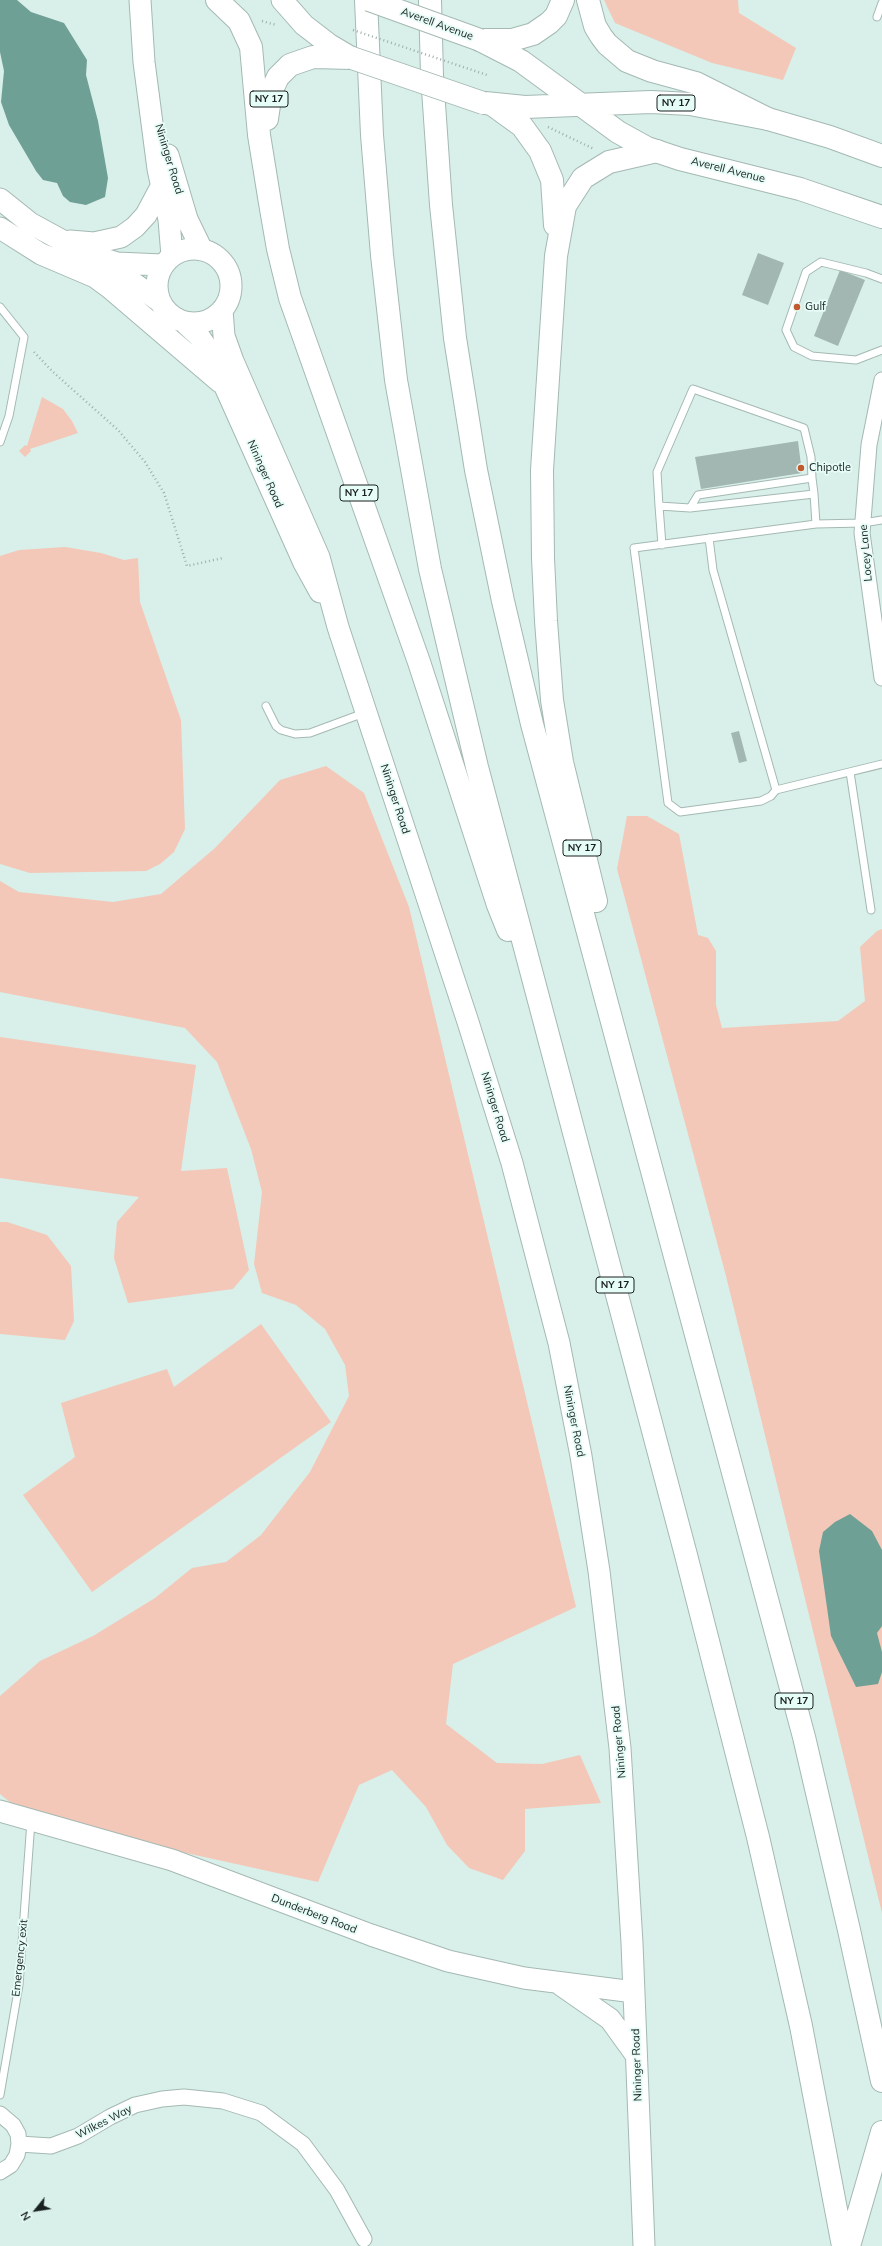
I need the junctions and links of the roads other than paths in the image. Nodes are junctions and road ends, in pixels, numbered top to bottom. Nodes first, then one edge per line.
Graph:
1 (140, 0) edge
2 (217, 0) edge
3 (282, 0) edge
4 (366, 0) edge
5 (369, 0) edge
6 (430, 0) edge
7 (564, 0) edge
8 (588, 0) edge
9 (882, 3) edge
10 (877, 17) dead end
11 (480, 40) junction
12 (320, 47) junction
13 (148, 90) junction
14 (488, 104) junction
15 (582, 106) junction
16 (768, 119) junction
17 (657, 151) junction
18 (882, 156) edge
19 (266, 172) junction
20 (162, 185) junction
21 (0, 199) edge
22 (882, 217) edge
23 (0, 228) edge
24 (59, 239) junction
25 (202, 250) junction
26 (556, 256) junction
27 (167, 260) junction
28 (81, 271) junction
29 (882, 279) edge
30 (159, 301) junction
31 (0, 307) edge
32 (222, 310) junction
33 (186, 324) junction
34 (882, 350) edge
35 (882, 380) edge
36 (226, 387) junction
37 (0, 442) edge
38 (812, 478) junction
39 (814, 494) junction
40 (659, 506) junction
41 (690, 508) junction
42 (882, 520) edge
43 (863, 523) junction
44 (816, 524) junction
45 (709, 538) junction
46 (662, 545) junction
47 (338, 628) junction
48 (882, 678) edge
49 (266, 706) dead end
50 (366, 712) junction
51 (882, 764) edge
52 (850, 772) junction
53 (776, 790) junction
54 (871, 910) dead end
55 (543, 1016) junction
56 (626, 1073) junction
57 (0, 1811) edge
58 (31, 1819) junction
59 (557, 1983) junction
60 (634, 1992) junction
61 (637, 2057) junction
62 (882, 2081) edge
63 (0, 2095) edge
64 (0, 2114) edge
65 (882, 2132) edge
66 (19, 2144) junction
67 (0, 2172) edge
68 (364, 2239) dead end
69 (644, 2246) edge
70 (843, 2246) edge
71 (849, 2246) edge

1 - 13 street, Nininger Road
2 - 19 main road
3 - 12 street
4 - 55 main road
5 - 11 main road, Averell Avenue / NY 17, bridge
6 - 56 main road
7 - 11 main road
8 - 16 main road
9 - 10 lane
11 - 15 main road, Averell Avenue / NY 17
12 - 14 main road, NY 17, bridge
12 - 19 main road, NY 17
13 - 20 street, Nininger Road
13 - 25 street, Nininger Road
14 - 15 main road, NY 17
14 - 26 main road
15 - 16 main road, NY 17
15 - 17 main road, Averell Avenue / NY 17
16 - 18 main road, NY 17
17 - 22 main road, Averell Avenue / NY 17
17 - 26 main road, NY 17
19 - 55 main road, NY 17
20 - 24 street
20 - 27 street, Nininger Road
21 - 24 street
23 - 28 street
24 - 27 street
25 - 27 street
25 - 32 street
26 - 56 main road, NY 17
27 - 30 street
28 - 30 street
28 - 36 street
29 - 34 lane
30 - 33 street
31 - 37 lane
32 - 33 street
32 - 47 street, Nininger Road
33 - 36 street, Nininger Road
35 - 43 street, Locey Lane
36 - 47 street, Nininger Road
38 - 39 lane
38 - 40 lane
38 - 41 lane
39 - 41 lane
39 - 44 lane
40 - 41 lane
40 - 46 lane
42 - 43 lane
43 - 44 lane
43 - 48 street, Locey Lane
44 - 45 lane
45 - 46 lane
45 - 53 lane
46 - 53 lane
47 - 50 street, Nininger Road
49 - 50 lane
50 - 60 street, Nininger Road
51 - 52 lane
52 - 53 lane
52 - 54 lane
55 - 70 main road, NY 17
56 - 62 main road, NY 17
57 - 58 street, Dunderberg Road
58 - 59 street, Dunderberg Road
58 - 63 lane, Emergency exit
59 - 60 street, Dunderberg Road
59 - 61 street
60 - 61 street, Nininger Road
61 - 69 street, Nininger Road
64 - 66 street
65 - 71 main road
66 - 67 street
66 - 68 street, Wilkes Way

